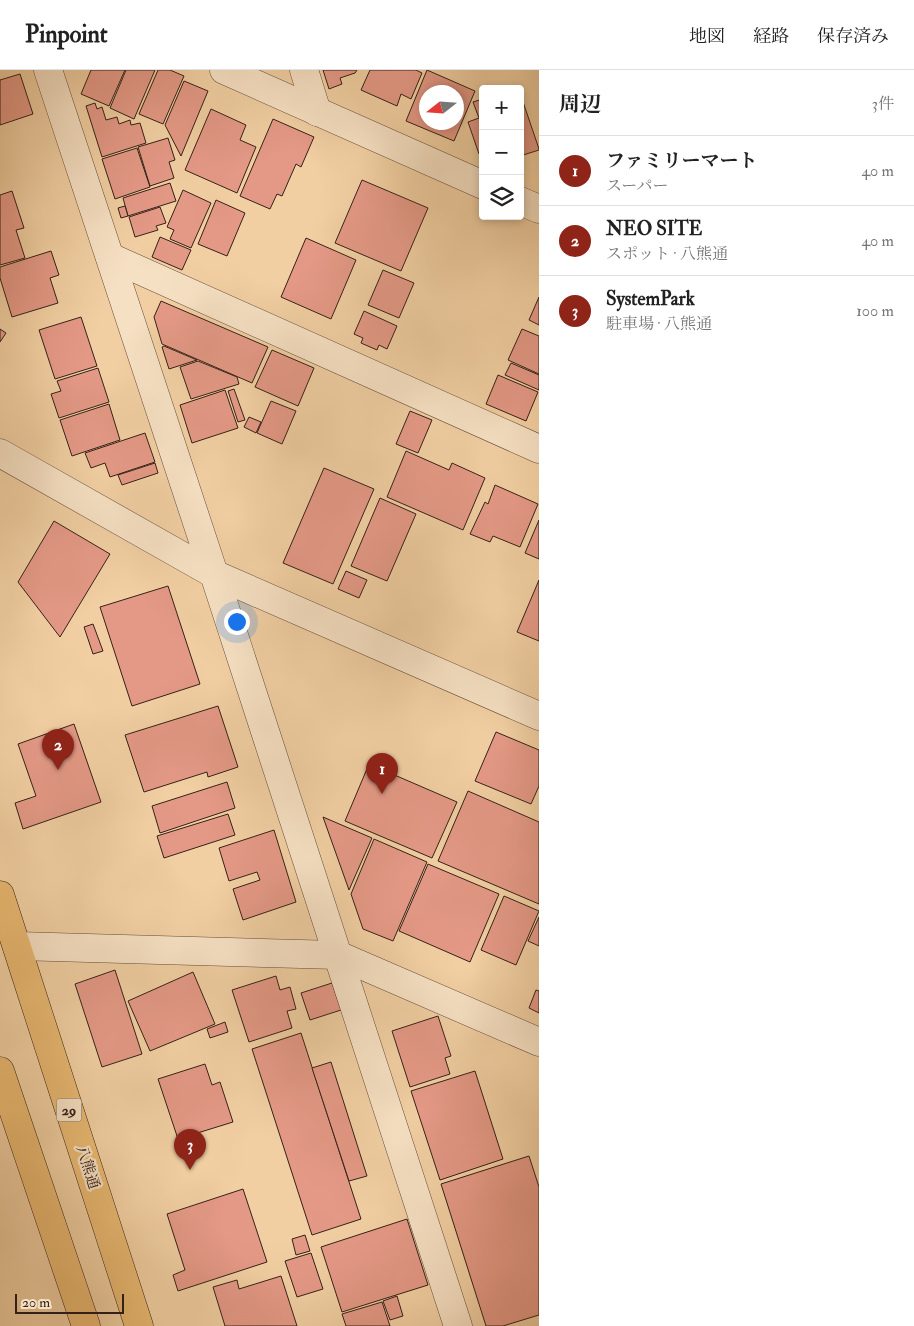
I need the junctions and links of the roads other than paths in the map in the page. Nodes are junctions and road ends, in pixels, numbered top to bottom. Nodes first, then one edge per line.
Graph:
1 (48, 70) edge
2 (224, 70) edge
3 (304, 70) edge
4 (317, 112) junction
5 (479, 183) edge
6 (524, 203) edge
7 (539, 209) edge
8 (110, 257) junction
9 (539, 449) edge
10 (0, 454) edge
11 (214, 574) junction
12 (539, 716) edge
13 (0, 895) edge
14 (17, 946) junction
15 (338, 955) junction
16 (539, 1042) edge
17 (0, 1071) edge
18 (86, 1326) edge
19 (138, 1326) edge
20 (458, 1326) edge

1 - 8 street
2 - 4 street
3 - 4 street
4 - 5 street
6 - 7 street
8 - 9 street
8 - 11 street
10 - 11 street
11 - 12 street
11 - 15 street
13 - 14 main road, 八熊通 / 29
14 - 15 street
14 - 19 main road, 八熊通 / 29
15 - 16 street
15 - 20 street
17 - 18 main road

